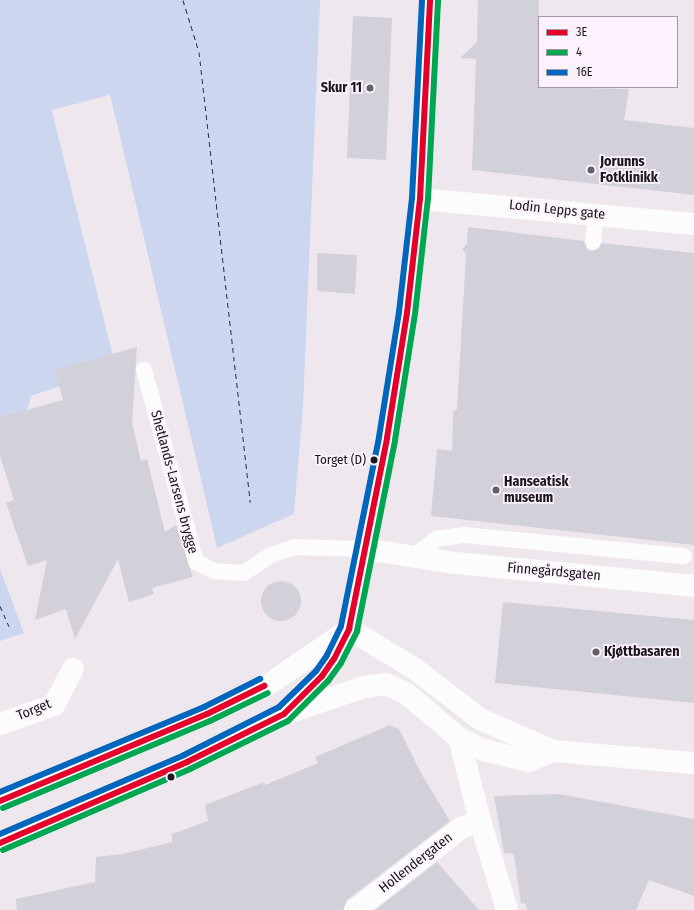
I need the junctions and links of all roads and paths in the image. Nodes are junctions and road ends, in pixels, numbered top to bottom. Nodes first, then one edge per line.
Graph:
1 (430, 0) edge
2 (420, 198) junction
3 (596, 214) junction
4 (694, 224) edge
5 (593, 242) dead end
6 (144, 370) dead end
7 (364, 549) junction
8 (415, 555) junction
9 (684, 556) dead end
10 (694, 586) edge
11 (349, 629) junction
12 (73, 669) dead end
13 (284, 714) junction
14 (0, 724) edge
15 (459, 738) junction
16 (553, 751) junction
17 (694, 763) edge
18 (0, 801) edge
19 (480, 821) junction
20 (0, 843) edge
21 (355, 910) edge
22 (508, 910) edge

1 - 2 main road
2 - 3 main road, Lodin Lepps gate
2 - 7 main road
3 - 4 main road, Lodin Lepps gate
3 - 5 lane
6 - 7 lane, Shetlands-Larsens brygge
7 - 8 main road, Finnegårdsgaten
7 - 11 main road
8 - 9 lane, Finnegårdsgaten
8 - 10 main road, Finnegårdsgaten
11 - 13 main road
11 - 16 main road
11 - 18 main road
12 - 14 main road, Torget
13 - 15 main road
13 - 20 main road
15 - 16 main road
15 - 19 main road
16 - 17 main road
19 - 21 main road, Hollendergaten
19 - 22 main road

